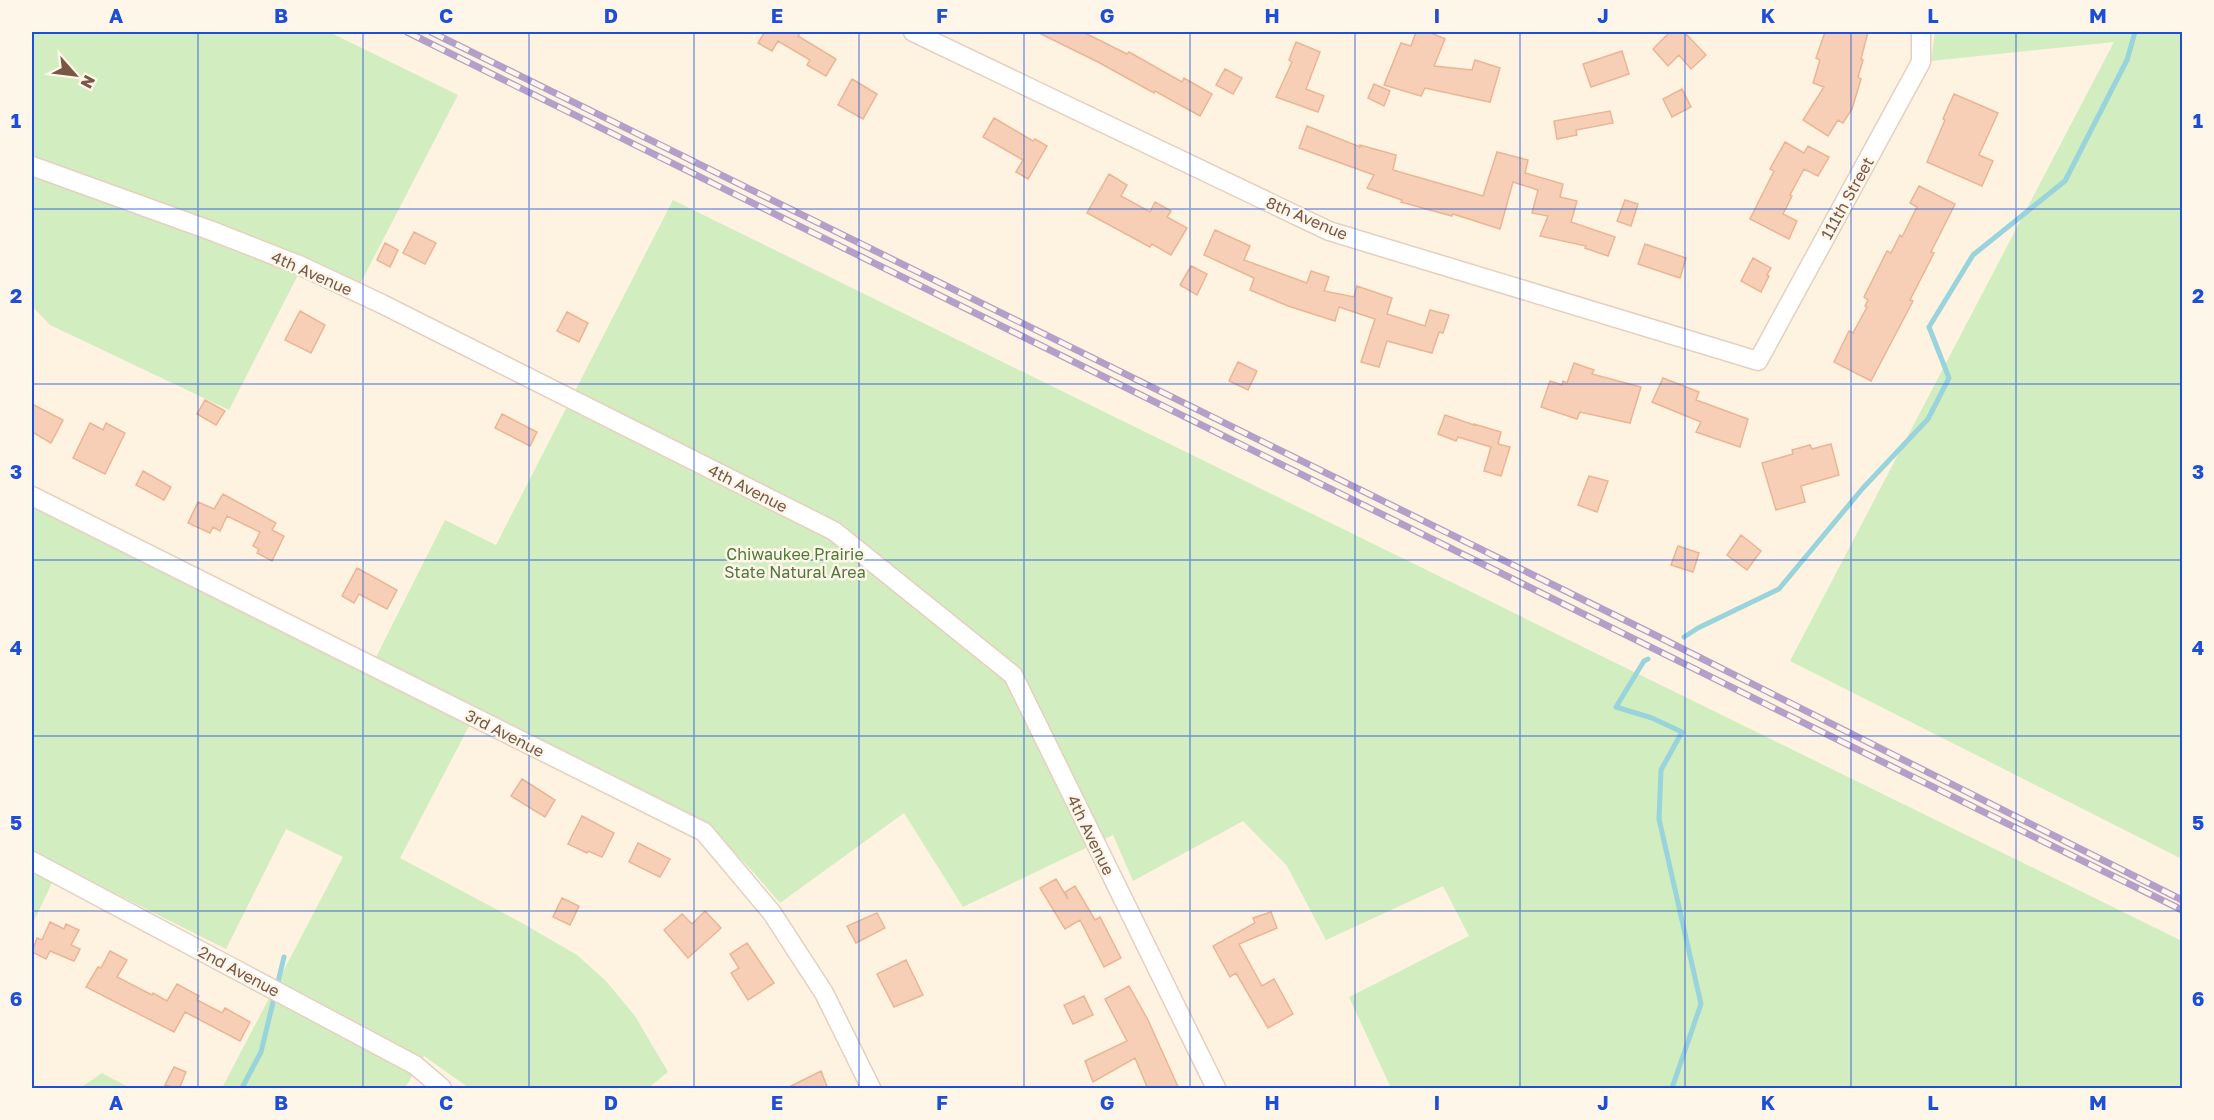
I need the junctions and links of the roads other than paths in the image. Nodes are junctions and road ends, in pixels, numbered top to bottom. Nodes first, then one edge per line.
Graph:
1 (913, 32) edge
2 (1921, 32) edge
3 (32, 166) edge
4 (1758, 361) joint
5 (32, 496) edge
6 (32, 861) edge
7 (442, 1089) edge
8 (871, 1089) edge
9 (1216, 1089) edge

1 - 4 street, 8th Avenue
2 - 4 street, 111th Street
3 - 9 street, 4th Avenue
5 - 8 street, 3rd Avenue
6 - 7 street, 2nd Avenue

